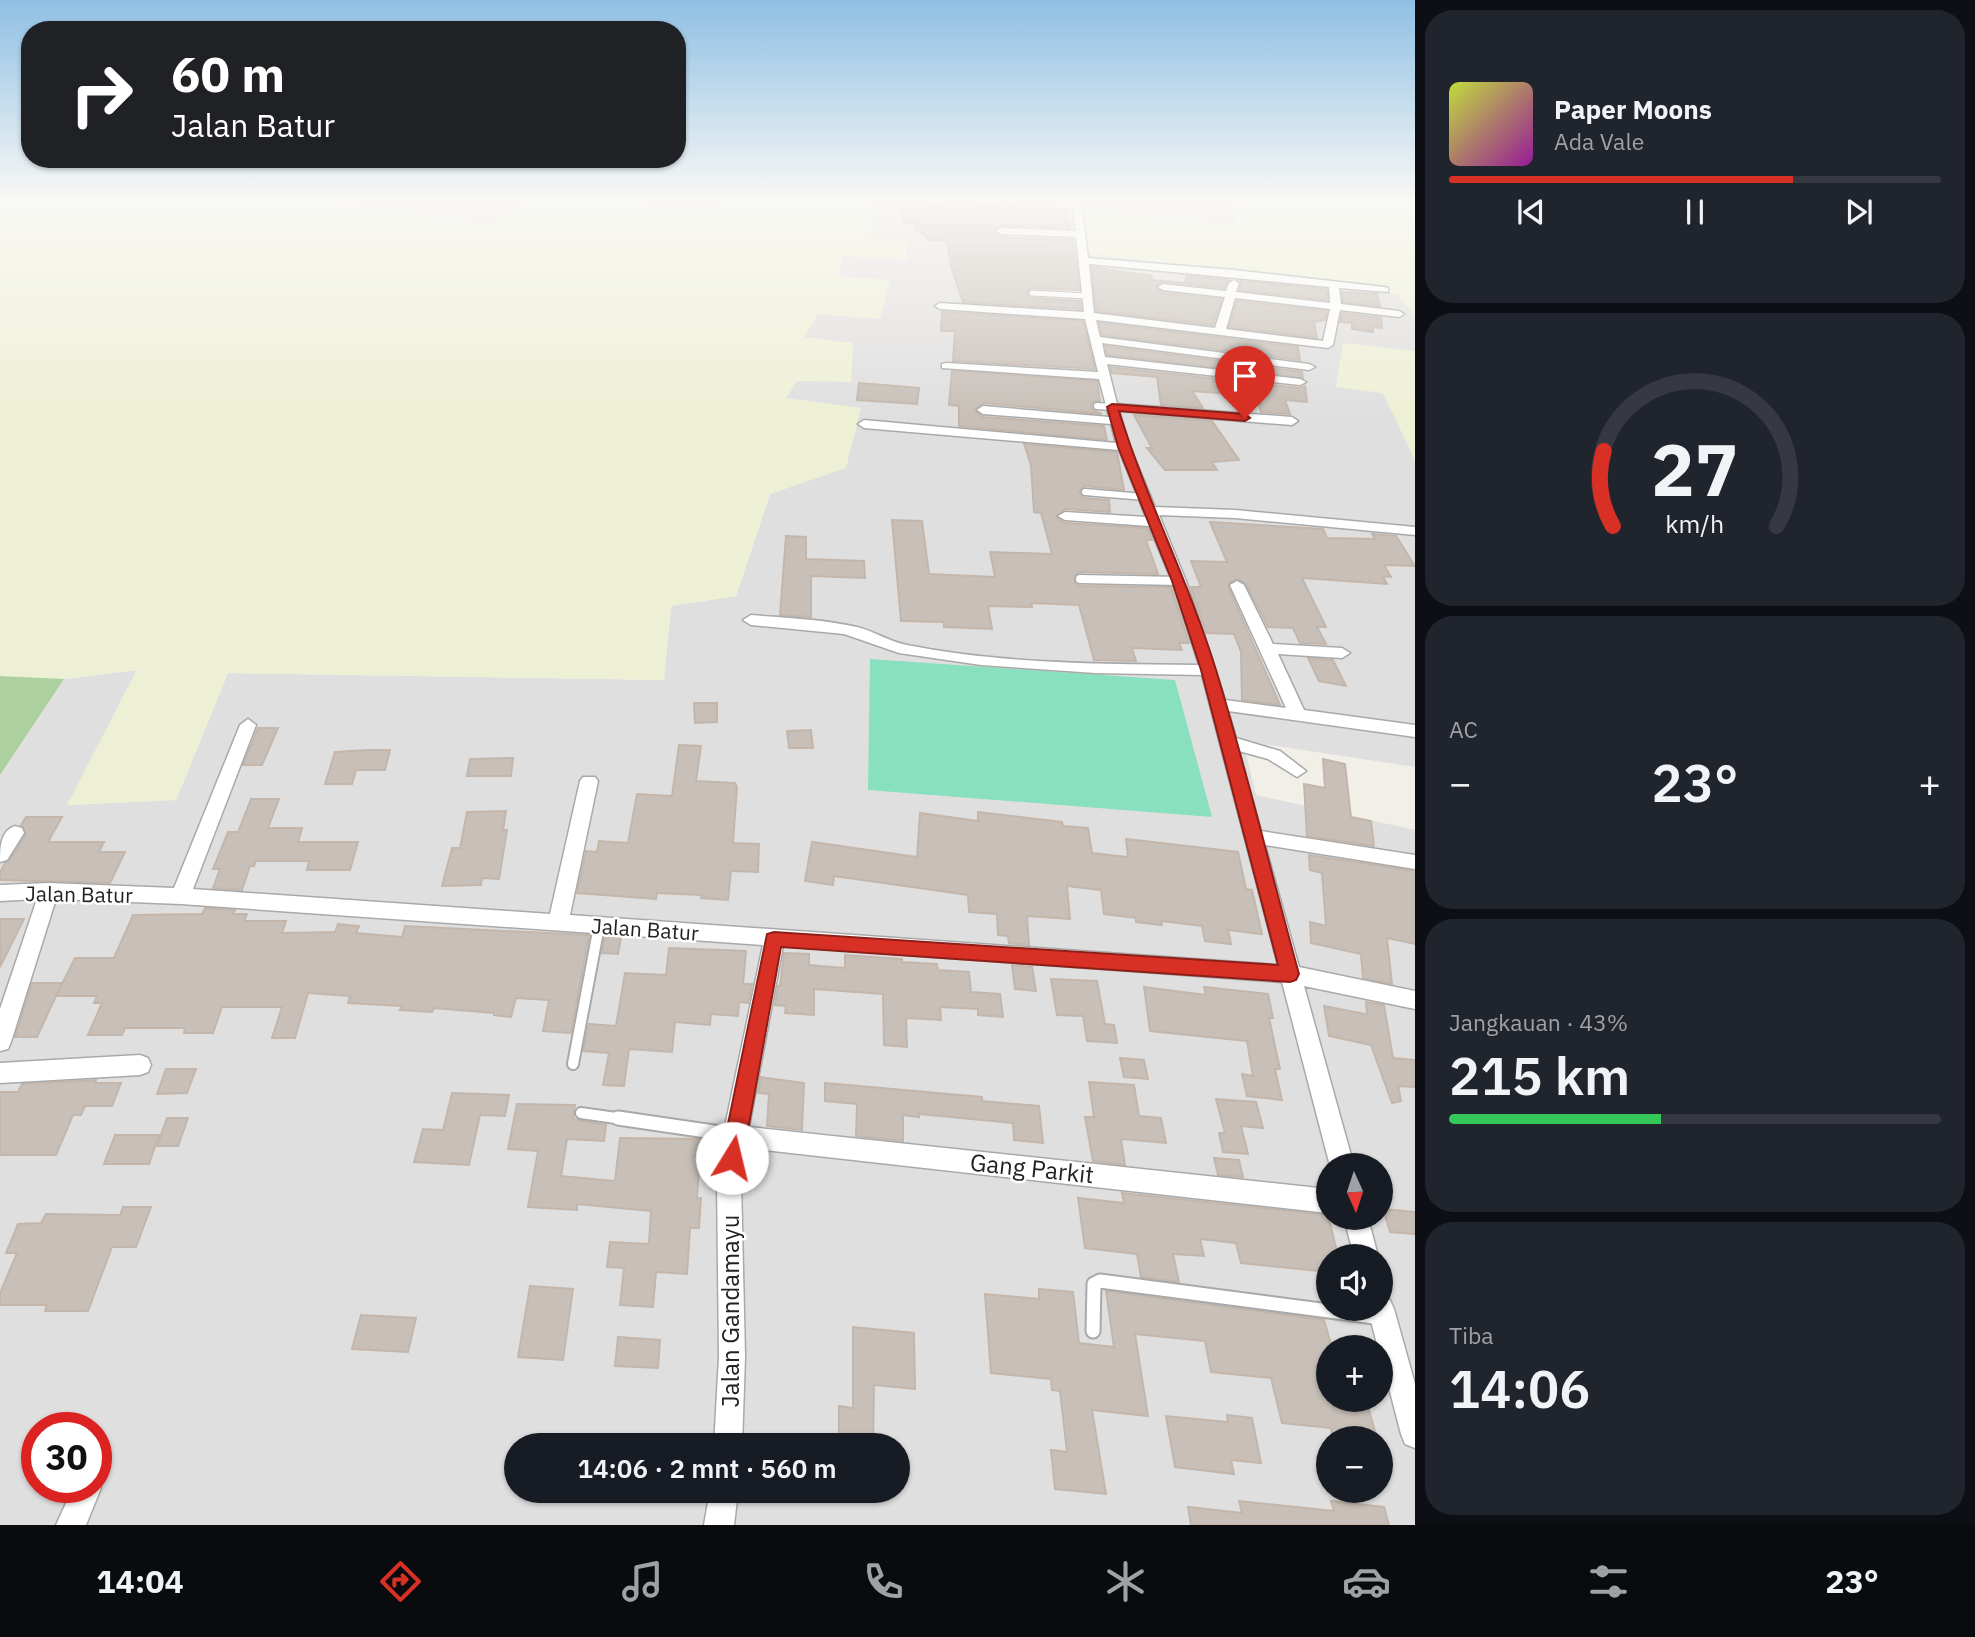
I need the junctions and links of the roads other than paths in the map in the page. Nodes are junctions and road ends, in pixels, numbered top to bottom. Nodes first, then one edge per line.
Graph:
1 (1084, 272) edge
2 (1224, 272) edge
3 (1234, 273) junction
4 (1334, 284) junction
5 (1163, 287) dead end
6 (1384, 290) dead end
7 (1031, 293) dead end
8 (1232, 293) junction
9 (1086, 296) junction
10 (940, 306) dead end
11 (1336, 307) junction
12 (1399, 314) dead end
13 (1090, 316) junction
14 (1220, 330) junction
15 (1094, 339) junction
16 (1099, 360) junction
17 (946, 366) dead end
18 (1309, 367) dead end
19 (1104, 376) junction
20 (1300, 382) dead end
21 (983, 410) dead end
22 (1108, 412) junction
23 (1292, 421) dead end
24 (864, 424) dead end
25 (1124, 447) junction
26 (1084, 492) dead end
27 (1150, 510) junction
28 (1065, 516) dead end
29 (1415, 531) edge
30 (1080, 579) dead end
31 (1179, 581) junction
32 (1237, 584) dead end
33 (751, 620) dead end
34 (1267, 649) junction
35 (1342, 653) dead end
36 (1209, 670) junction
37 (1217, 704) junction
38 (1298, 715) junction
39 (248, 725) dead end
40 (1415, 731) edge
41 (1228, 743) junction
42 (1297, 771) dead end
43 (589, 781) dead end
44 (15, 833) dead end
45 (1252, 836) junction
46 (0, 855) edge
47 (1415, 862) edge
48 (49, 891) junction
49 (0, 893) edge
50 (181, 896) junction
51 (558, 923) junction
52 (599, 926) junction
53 (774, 939) junction
54 (1290, 974) junction
55 (1415, 1000) edge
56 (0, 1042) edge
57 (573, 1064) dead end
58 (140, 1065) dead end
59 (0, 1073) edge
60 (581, 1113) dead end
61 (735, 1136) junction
62 (1338, 1153) edge
63 (1316, 1200) edge
64 (1316, 1305) edge
65 (1384, 1321) edge
66 (1093, 1331) dead end
67 (729, 1433) edge
68 (1415, 1434) edge
69 (81, 1503) edge
70 (722, 1503) edge
71 (71, 1525) edge
72 (719, 1525) edge

1 - 9 street
2 - 3 street
3 - 4 street
3 - 8 street
4 - 6 street
4 - 11 street
5 - 8 street
7 - 9 lane
8 - 11 street
8 - 14 street
9 - 13 street
10 - 13 street
11 - 12 street
11 - 14 street
13 - 14 street
13 - 15 street
15 - 16 street
15 - 18 street
16 - 19 street
16 - 20 street
17 - 19 street
19 - 22 street
21 - 22 street
22 - 23 street
22 - 25 street
24 - 25 street
25 - 27 street
26 - 27 lane
27 - 28 street
27 - 29 street
27 - 31 street
30 - 31 lane
31 - 36 street
32 - 34 street
33 - 36 street
34 - 35 street
34 - 38 street
36 - 37 street
37 - 38 street
37 - 41 street
38 - 40 street
39 - 50 street
41 - 42 street
41 - 45 street
43 - 51 street
44 - 46 street
45 - 47 street
45 - 54 street
48 - 49 street, Jalan Batur
48 - 50 street, Jalan Batur
48 - 56 street
50 - 51 street, Jalan Batur
51 - 52 street, Jalan Batur
52 - 53 street, Jalan Batur
52 - 57 lane
53 - 54 street, Jalan Batur
53 - 61 street, Jalan Gandamayu
54 - 55 street, Jalan Batur
54 - 62 street
58 - 59 street
60 - 61 lane
61 - 63 street, Gang Parkit
61 - 67 street, Jalan Gandamayu
64 - 66 lane
65 - 68 street
69 - 71 street
70 - 72 street

